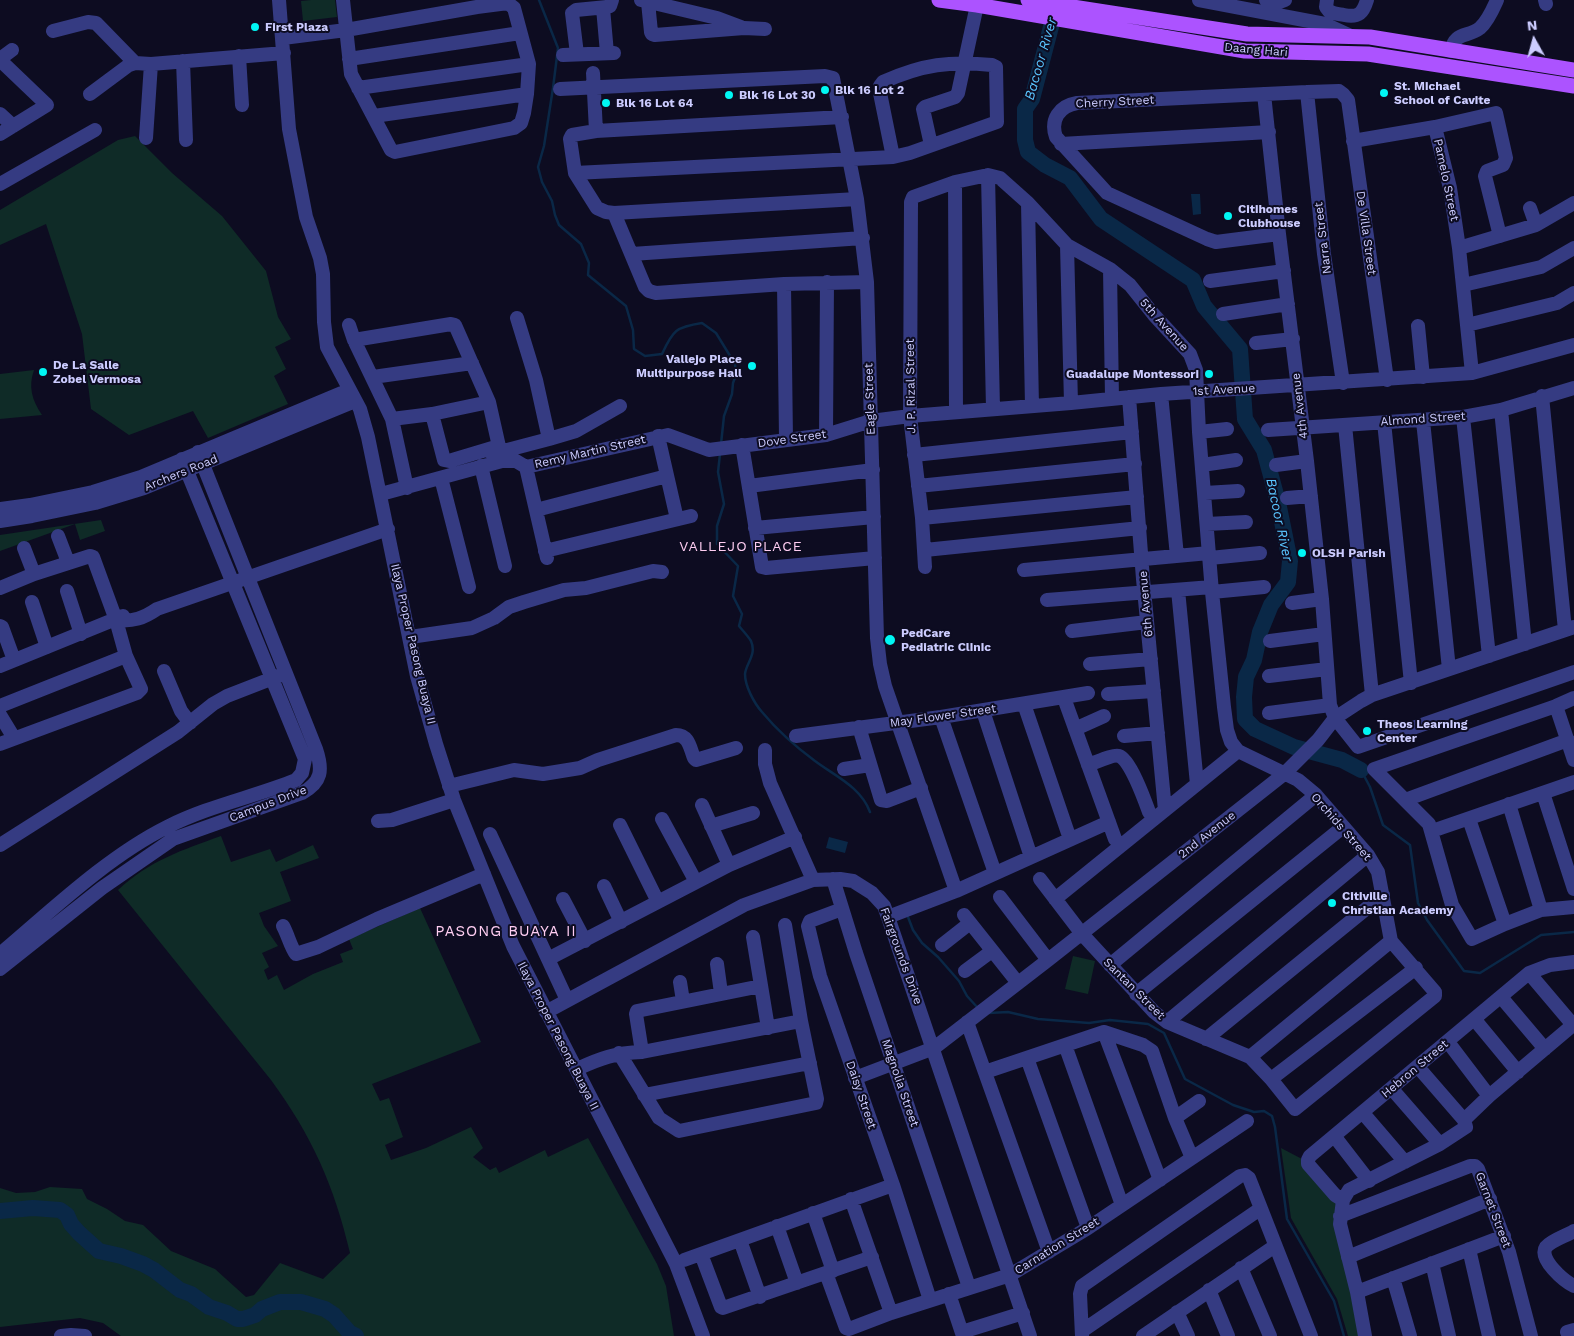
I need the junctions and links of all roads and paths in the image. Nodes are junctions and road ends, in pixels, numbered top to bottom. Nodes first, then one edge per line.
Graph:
1 (279, 0) edge
2 (344, 0) edge
3 (939, 0) edge
4 (1199, 0) edge
5 (1266, 0) edge
6 (1285, 0) edge
7 (1327, 0) edge
8 (1367, 0) edge
9 (1497, 0) edge
10 (644, 1) edge
11 (978, 2) edge
12 (477, 4) edge
13 (607, 4) edge
14 (1032, 5) edge
15 (1071, 14) junction
16 (715, 25) junction
17 (346, 30) junction
18 (765, 30) dead end
19 (53, 31) dead end
20 (520, 33) junction
21 (1351, 36) junction
22 (283, 38) junction
23 (12, 50) dead end
24 (1451, 51) junction
25 (284, 53) junction
26 (1352, 54) junction
27 (239, 56) junction
28 (1483, 56) junction
29 (349, 59) junction
30 (0, 60) edge
31 (183, 61) junction
32 (964, 62) junction
33 (135, 63) junction
34 (151, 64) junction
35 (529, 64) junction
36 (1479, 71) junction
37 (593, 73) dead end
38 (1569, 77) edge
39 (358, 88) junction
40 (595, 88) junction
41 (560, 89) dead end
42 (1339, 91) joint
43 (1307, 92) junction
44 (90, 94) dead end
45 (527, 94) junction
46 (1264, 94) junction
47 (242, 105) dead end
48 (0, 114) edge
49 (374, 116) junction
50 (842, 117) junction
51 (13, 126) junction
52 (1435, 127) junction
53 (95, 130) dead end
54 (596, 131) junction
55 (1269, 132) junction
56 (0, 134) edge
57 (146, 138) dead end
58 (186, 140) dead end
59 (1353, 141) junction
60 (1061, 144) junction
61 (931, 145) junction
62 (893, 157) junction
63 (850, 158) junction
64 (575, 173) junction
65 (988, 175) junction
66 (955, 182) junction
67 (0, 184) edge
68 (857, 199) junction
69 (1028, 203) junction
70 (1574, 203) edge
71 (1530, 208) dead end
72 (614, 213) junction
73 (1536, 225) junction
74 (1279, 234) junction
75 (1500, 236) junction
76 (863, 238) junction
77 (1067, 245) junction
78 (1459, 248) junction
79 (1574, 248) edge
80 (632, 254) junction
81 (1110, 269) junction
82 (1284, 272) junction
83 (1210, 281) dead end
84 (827, 282) junction
85 (867, 282) junction
86 (784, 284) junction
87 (1463, 285) junction
88 (1574, 293) edge
89 (1288, 304) junction
90 (1222, 314) dead end
91 (517, 318) dead end
92 (349, 325) dead end
93 (1467, 325) junction
94 (1418, 326) dead end
95 (1292, 339) junction
96 (354, 340) junction
97 (1256, 343) dead end
98 (1574, 345) edge
99 (472, 363) junction
100 (1472, 373) junction
101 (373, 377) junction
102 (1423, 377) junction
103 (1387, 380) junction
104 (1343, 383) junction
105 (1298, 386) junction
106 (1574, 388) edge
107 (1196, 391) junction
108 (1161, 394) junction
109 (352, 396) junction
110 (1542, 396) junction
111 (1129, 397) junction
112 (1112, 399) junction
113 (489, 402) junction
114 (1071, 403) junction
115 (620, 406) dead end
116 (1032, 406) junction
117 (993, 409) junction
118 (1501, 410) junction
119 (956, 411) junction
120 (432, 414) junction
121 (910, 416) junction
122 (1463, 417) junction
123 (392, 419) junction
124 (1423, 420) junction
125 (871, 421) junction
126 (1384, 422) junction
127 (1345, 425) junction
128 (1303, 427) junction
129 (1227, 429) dead end
130 (1268, 430) dead end
131 (1132, 432) junction
132 (1199, 432) junction
133 (826, 435) junction
134 (658, 436) junction
135 (549, 439) junction
136 (786, 439) junction
137 (742, 445) junction
138 (500, 448) junction
139 (711, 450) joint
140 (914, 455) junction
141 (201, 458) junction
142 (1236, 460) dead end
143 (1307, 460) junction
144 (1135, 464) junction
145 (184, 465) junction
146 (1202, 465) junction
147 (1276, 465) dead end
148 (481, 466) junction
149 (526, 467) junction
150 (873, 470) junction
151 (667, 476) junction
152 (441, 478) junction
153 (406, 484) junction
154 (749, 486) junction
155 (918, 486) junction
156 (1238, 491) dead end
157 (1205, 493) junction
158 (381, 494) junction
159 (1311, 496) junction
160 (1137, 497) junction
161 (1287, 498) dead end
162 (0, 509) edge
163 (536, 510) junction
164 (691, 516) dead end
165 (874, 517) junction
166 (922, 518) junction
167 (677, 519) junction
168 (0, 521) edge
169 (1246, 522) dead end
170 (1207, 524) junction
171 (755, 528) junction
172 (1140, 528) junction
173 (388, 529) junction
174 (58, 536) dead end
175 (24, 548) dead end
176 (924, 550) junction
177 (1260, 553) dead end
178 (1210, 555) junction
179 (1177, 556) junction
180 (875, 558) junction
181 (1142, 559) junction
182 (68, 562) junction
183 (505, 566) dead end
184 (925, 566) dead end
185 (1024, 570) dead end
186 (662, 572) dead end
187 (34, 574) junction
188 (248, 576) junction
189 (233, 582) junction
190 (469, 587) dead end
191 (1264, 587) dead end
192 (0, 588) edge
193 (1212, 589) junction
194 (1178, 590) junction
195 (67, 591) dead end
196 (1144, 593) junction
197 (1322, 599) junction
198 (1047, 600) dead end
199 (32, 602) dead end
200 (1292, 603) dead end
201 (116, 620) junction
202 (1147, 622) junction
203 (0, 626) edge
204 (1570, 628) edge
205 (1072, 631) dead end
206 (81, 634) junction
207 (1324, 634) junction
208 (410, 637) junction
209 (1270, 641) dead end
210 (1525, 644) junction
211 (47, 647) junction
212 (126, 656) junction
213 (1489, 656) junction
214 (1151, 659) junction
215 (14, 660) junction
216 (1090, 664) dead end
217 (0, 666) edge
218 (1327, 669) junction
219 (1449, 669) junction
220 (164, 671) dead end
221 (1574, 672) edge
222 (286, 673) junction
223 (1269, 676) dead end
224 (273, 678) junction
225 (1411, 682) junction
226 (1154, 691) junction
227 (1088, 693) dead end
228 (1108, 694) dead end
229 (1372, 695) junction
230 (1064, 698) junction
231 (1574, 698) edge
232 (1024, 704) junction
233 (1330, 705) junction
234 (0, 706) edge
235 (1556, 706) junction
236 (983, 711) junction
237 (1269, 713) dead end
238 (0, 715) edge
239 (1104, 716) dead end
240 (941, 718) junction
241 (1335, 718) junction
242 (898, 722) junction
243 (190, 723) junction
244 (859, 727) junction
245 (1075, 729) junction
246 (1158, 733) junction
247 (796, 736) dead end
248 (1124, 736) dead end
249 (14, 738) junction
250 (1568, 740) junction
251 (0, 744) edge
252 (736, 748) dead end
253 (765, 750) dead end
254 (1238, 751) junction
255 (1574, 757) edge
256 (870, 765) junction
257 (1088, 765) junction
258 (844, 770) dead end
259 (1287, 771) junction
260 (1574, 782) edge
261 (1197, 784) junction
262 (449, 786) junction
263 (921, 788) junction
264 (1542, 793) junction
265 (1316, 795) junction
266 (454, 800) junction
267 (1405, 800) junction
268 (1509, 804) junction
269 (702, 805) dead end
270 (1165, 810) junction
271 (1149, 812) dead end
272 (753, 813) dead end
273 (662, 819) dead end
274 (1469, 819) junction
275 (378, 821) dead end
276 (1109, 822) junction
277 (620, 825) dead end
278 (711, 826) junction
279 (1343, 827) junction
280 (1432, 831) junction
281 (490, 834) dead end
282 (795, 837) junction
283 (1070, 839) junction
284 (1115, 839) dead end
285 (0, 845) edge
286 (1368, 855) junction
287 (1031, 857) junction
288 (729, 865) junction
289 (995, 873) junction
290 (484, 874) junction
291 (832, 879) junction
292 (1040, 879) dead end
293 (813, 880) junction
294 (696, 882) junction
295 (604, 886) dead end
296 (1574, 889) edge
297 (956, 891) junction
298 (1383, 895) junction
299 (1000, 897) dead end
300 (563, 899) dead end
301 (1055, 899) junction
302 (658, 902) junction
303 (1574, 907) edge
304 (842, 909) junction
305 (1541, 910) junction
306 (888, 917) junction
307 (621, 922) junction
308 (1505, 924) junction
309 (785, 925) dead end
310 (283, 926) dead end
311 (1082, 934) junction
312 (753, 937) dead end
313 (585, 941) junction
314 (1391, 941) junction
315 (942, 945) dead end
316 (992, 951) junction
317 (548, 959) junction
318 (1048, 960) junction
319 (1, 963) edge
320 (717, 964) dead end
321 (1572, 964) edge
322 (1110, 965) junction
323 (1416, 968) junction
324 (965, 971) dead end
325 (1530, 973) junction
326 (680, 982) dead end
327 (1018, 983) junction
328 (761, 986) junction
329 (721, 993) junction
330 (1136, 994) junction
331 (1501, 997) junction
332 (567, 1000) junction
333 (683, 1001) junction
334 (546, 1012) junction
335 (1474, 1020) junction
336 (801, 1021) junction
337 (967, 1022) junction
338 (1167, 1022) junction
339 (1574, 1024) edge
340 (768, 1028) junction
341 (1104, 1032) junction
342 (1206, 1039) junction
343 (1448, 1042) junction
344 (1065, 1045) junction
345 (934, 1048) junction
346 (1546, 1049) junction
347 (642, 1052) junction
348 (619, 1053) junction
349 (1250, 1057) junction
350 (1027, 1058) junction
351 (810, 1063) junction
352 (894, 1064) junction
353 (1418, 1067) junction
354 (577, 1069) junction
355 (985, 1072) junction
356 (1518, 1072) junction
357 (855, 1078) junction
358 (1272, 1079) junction
359 (1392, 1089) junction
360 (644, 1095) junction
361 (1489, 1096) junction
362 (1199, 1101) dead end
363 (1364, 1113) junction
364 (1175, 1118) junction
365 (1464, 1120) junction
366 (1247, 1121) dead end
367 (1335, 1136) junction
368 (1440, 1144) junction
369 (1192, 1158) junction
370 (1405, 1162) junction
371 (1160, 1180) junction
372 (1369, 1180) junction
373 (892, 1185) junction
374 (851, 1199) junction
375 (1490, 1199) junction
376 (1343, 1200) junction
377 (1122, 1205) junction
378 (1260, 1209) junction
379 (813, 1213) junction
380 (1340, 1216) junction
381 (777, 1226) junction
382 (1088, 1228) junction
383 (1574, 1231) edge
384 (1504, 1236) junction
385 (740, 1240) junction
386 (1275, 1246) junction
387 (1469, 1249) junction
388 (1049, 1252) junction
389 (702, 1254) junction
390 (872, 1257) junction
391 (1348, 1257) junction
392 (684, 1260) dead end
393 (1432, 1263) junction
394 (1241, 1268) junction
395 (830, 1272) junction
396 (1010, 1275) junction
397 (1393, 1278) junction
398 (797, 1283) junction
399 (1574, 1286) edge
400 (968, 1287) junction
401 (1209, 1290) junction
402 (1357, 1292) junction
403 (949, 1294) junction
404 (760, 1296) junction
405 (930, 1300) junction
406 (891, 1312) junction
407 (1177, 1312) junction
408 (1023, 1313) junction
409 (962, 1334) edge
410 (1082, 1334) edge
411 (1145, 1335) edge
412 (61, 1336) edge
413 (85, 1336) edge
414 (703, 1336) edge
415 (1030, 1336) edge
416 (1188, 1336) edge
417 (1228, 1336) edge
418 (1270, 1336) edge
419 (1311, 1336) edge
420 (1365, 1336) edge
421 (1410, 1336) edge
422 (1449, 1336) edge
423 (1489, 1336) edge
424 (1531, 1336) edge

1 - 22 street, Ilaya Proper Pasong Buaya II
2 - 17 street
3 - 11 main road, Daang Hari
4 - 21 street
5 - 6 street
7 - 8 street
9 - 24 street
10 - 16 street
10 - 16 street
11 - 14 main road, Daang Hari
11 - 32 street
12 - 17 street
12 - 20 street
13 - 13 street
14 - 15 main road, Daang Hari
15 - 21 main road, Daang Hari
15 - 26 main road, Daang Hari
16 - 18 street
17 - 22 street
17 - 29 street
19 - 33 street
20 - 29 street
20 - 35 street
21 - 24 main road, Daang Hari
21 - 26 main road
22 - 25 street, Ilaya Proper Pasong Buaya II
23 - 30 street
24 - 28 main road, Daang Hari
25 - 27 street
25 - 109 street, Ilaya Proper Pasong Buaya II
26 - 36 main road, Daang Hari
27 - 31 street
27 - 47 street
28 - 36 main road
28 - 38 main road, Daang Hari
29 - 39 street
30 - 51 street
31 - 34 street
31 - 58 street
32 - 61 street
32 - 61 street
32 - 62 street
33 - 34 street
33 - 44 street
34 - 57 street
35 - 39 street
35 - 45 street
36 - 38 main road, Daang Hari
37 - 40 street
39 - 49 street
40 - 41 street
40 - 50 street, Eagle Street
40 - 54 street
42 - 43 street, Cherry Street
42 - 59 street, De Villa Street
43 - 46 street, Cherry Street
43 - 104 street, Narra Street
45 - 49 street
45 - 49 street
46 - 55 street, 4th Avenue
46 - 60 street, Cherry Street
48 - 51 street
50 - 54 street
50 - 63 street, Eagle Street
51 - 56 street
52 - 59 street
52 - 75 street, Pamelo Street
52 - 78 street, Pamelo Street
53 - 67 street
54 - 64 street
55 - 60 street
55 - 74 street, 4th Avenue
59 - 103 street, De Villa Street
60 - 74 street, Cherry Street
61 - 62 street
62 - 63 street
63 - 64 street
63 - 68 street, Eagle Street
64 - 72 street
65 - 66 street
65 - 69 street, 5th Avenue
65 - 117 street
66 - 119 street
66 - 121 street, J. P. Rizal Street
68 - 72 street
68 - 76 street, Eagle Street
69 - 77 street, 5th Avenue
69 - 116 street
70 - 73 street
71 - 73 street
72 - 80 street
73 - 75 street
74 - 82 street, 4th Avenue
75 - 78 street
76 - 80 street
76 - 85 street, Eagle Street
77 - 81 street, 5th Avenue
77 - 114 street
78 - 87 street, Pamelo Street
79 - 87 street
80 - 86 street
81 - 107 street, 5th Avenue
81 - 112 street
82 - 83 street
82 - 89 street, 4th Avenue
84 - 85 street
84 - 86 street
84 - 133 street
85 - 125 street, Eagle Street
86 - 136 street
87 - 93 street, Pamelo Street
88 - 93 street
89 - 90 street
89 - 95 street, 4th Avenue
91 - 135 street
92 - 96 street
93 - 100 street, Pamelo Street
94 - 102 street
95 - 97 street
95 - 105 street, 4th Avenue
96 - 99 street
96 - 101 street
98 - 100 street, 1st Avenue
99 - 101 street
99 - 113 street
100 - 102 street, 1st Avenue
101 - 123 street
102 - 103 street, 1st Avenue
103 - 104 street, 1st Avenue
104 - 105 street, 1st Avenue
105 - 107 street, 1st Avenue
105 - 128 street, 4th Avenue
106 - 110 street, Almond Street
107 - 108 street, 1st Avenue
107 - 132 street, 5th Avenue
108 - 111 street, 1st Avenue
108 - 179 street
109 - 141 street, Archers Road
109 - 158 street, Ilaya Proper Pasong Buaya II
110 - 118 street, Almond Street
110 - 204 street
111 - 112 street, 1st Avenue
111 - 131 street, 6th Avenue
112 - 114 street, 1st Avenue
113 - 120 street
113 - 138 street
114 - 116 street, 1st Avenue
115 - 135 street
116 - 117 street, 1st Avenue
117 - 119 street, 1st Avenue
118 - 122 street, Almond Street
118 - 210 street
119 - 121 street, 1st Avenue
120 - 123 street
120 - 138 street
121 - 125 street, 1st Avenue
121 - 140 street, J. P. Rizal Street
122 - 124 street, Almond Street
122 - 213 street
123 - 153 street
124 - 126 street, Almond Street
124 - 219 street
125 - 133 street, Dove Street
125 - 150 street, Eagle Street
126 - 127 street, Almond Street
126 - 225 street
127 - 128 street, Almond Street
127 - 229 street
128 - 130 street, Almond Street
128 - 143 street, 4th Avenue
129 - 132 street
131 - 140 street
131 - 144 street, 6th Avenue
132 - 146 street, 5th Avenue
133 - 136 street, Dove Street
134 - 139 street, Remy Martin Street
134 - 149 street, Remy Martin Street
134 - 151 street
135 - 138 street
136 - 137 street, Dove Street
137 - 139 street, Dove Street
137 - 154 street
138 - 153 street
140 - 155 street, J. P. Rizal Street
141 - 145 street, Archers Road
141 - 188 street, Campus Drive
142 - 146 street
143 - 147 street
143 - 159 street, 4th Avenue
144 - 155 street
144 - 160 street, 6th Avenue
145 - 162 street, Archers Road
145 - 168 street, Archers Road
145 - 189 street, Campus Drive
146 - 157 street, 5th Avenue
148 - 149 street, Remy Martin Street
148 - 152 street, Remy Martin Street
148 - 183 street
149 - 163 street
150 - 154 street
150 - 165 street, Eagle Street
151 - 163 street
151 - 167 street
152 - 153 street, Remy Martin Street
152 - 190 street
153 - 158 street, Remy Martin Street
154 - 171 street
155 - 166 street, J. P. Rizal Street
156 - 157 street
157 - 170 street, 5th Avenue
158 - 173 street, Ilaya Proper Pasong Buaya II
159 - 161 street
159 - 197 street, 4th Avenue
160 - 166 street
160 - 172 street, 6th Avenue
163 - 167 street
164 - 167 street
165 - 171 street
165 - 180 street, Eagle Street
166 - 176 street, J. P. Rizal Street
169 - 170 street
170 - 178 street, 5th Avenue
171 - 180 street
172 - 176 street
172 - 181 street, 6th Avenue
173 - 188 street
173 - 208 street, Ilaya Proper Pasong Buaya II
174 - 182 street
175 - 187 street
176 - 184 street, J. P. Rizal Street
177 - 178 street
178 - 179 street
178 - 193 street, 5th Avenue
179 - 181 street
180 - 242 street, Eagle Street
181 - 185 street
181 - 196 street, 6th Avenue
182 - 187 street
182 - 201 street
186 - 208 street
187 - 192 street
188 - 189 street
188 - 222 street, Campus Drive
189 - 201 street
189 - 224 street, Campus Drive
191 - 193 street
193 - 194 street
193 - 254 street, 5th Avenue
194 - 196 street
194 - 261 street
195 - 206 street
196 - 198 street
196 - 202 street, 6th Avenue
197 - 200 street
197 - 207 street, 4th Avenue
199 - 211 street
201 - 206 street
201 - 212 street
202 - 205 street
202 - 214 street, 6th Avenue
203 - 215 street
204 - 210 street, 2nd Avenue
206 - 211 street
207 - 209 street
207 - 218 street, 4th Avenue
208 - 262 street, Ilaya Proper Pasong Buaya II
210 - 213 street, 2nd Avenue
211 - 215 street
212 - 234 street
212 - 249 street
213 - 219 street, 2nd Avenue
214 - 216 street
214 - 226 street, 6th Avenue
215 - 217 street
218 - 223 street
218 - 233 street, 4th Avenue
219 - 225 street, 2nd Avenue
220 - 243 street
221 - 241 street, 4th Avenue
222 - 224 street
222 - 319 street, Campus Drive
224 - 243 street
224 - 319 street, Campus Drive
225 - 229 street, 2nd Avenue
226 - 228 street
226 - 246 street, 6th Avenue
227 - 230 street, May Flower Street
229 - 241 street, 2nd Avenue
230 - 232 street, May Flower Street
230 - 245 street
231 - 235 street
232 - 236 street, May Flower Street
232 - 283 street
233 - 237 street
233 - 241 street, 4th Avenue
235 - 250 street
235 - 267 street
236 - 240 street, May Flower Street
236 - 287 street
238 - 249 street
239 - 245 street
240 - 242 street, May Flower Street
240 - 289 street
241 - 259 street, 2nd Avenue
242 - 244 street, May Flower Street
242 - 263 street, Eagle Street
243 - 285 street
244 - 247 street, May Flower Street
244 - 256 street
245 - 257 street
246 - 248 street
246 - 270 street, 6th Avenue
249 - 251 street
250 - 255 street
250 - 267 street
252 - 262 street
253 - 282 street
254 - 259 street, Orchids Street
254 - 261 street
256 - 258 street
256 - 263 street
257 - 271 street
257 - 276 street
259 - 265 street, Orchids Street
259 - 311 street, 2nd Avenue
260 - 264 street
261 - 270 street
262 - 266 street, Ilaya Proper Pasong Buaya II
263 - 297 street, Eagle Street
264 - 268 street
264 - 296 street
265 - 279 street, Orchids Street
265 - 322 street
266 - 275 street
266 - 290 street, Ilaya Proper Pasong Buaya II
267 - 280 street
268 - 274 street
268 - 305 street
269 - 278 street
270 - 301 street
272 - 278 street
273 - 294 street
274 - 280 street
274 - 308 street
276 - 283 street
276 - 284 street
277 - 302 street
278 - 288 street
279 - 286 street, Orchids Street
279 - 330 street
280 - 308 street
281 - 317 street
282 - 288 street
282 - 293 street
283 - 287 street
286 - 298 street, Orchids Street
286 - 338 street
287 - 289 street
288 - 294 street
289 - 297 street
290 - 310 street
290 - 334 street, Ilaya Proper Pasong Buaya II
291 - 293 street, Fairgrounds Drive
291 - 304 street, Magnolia Street
291 - 306 street, Fairgrounds Drive
292 - 301 street, Santan Street
293 - 332 street, Fairgrounds Drive
294 - 302 street
295 - 307 street
297 - 306 street
298 - 314 street, Orchids Street
298 - 342 street
299 - 318 street
300 - 313 street
301 - 311 street, Santan Street
302 - 307 street
303 - 305 street
304 - 352 street, Magnolia Street
304 - 357 street, Daisy Street
305 - 308 street
306 - 345 street, Fairgrounds Drive
307 - 313 street
309 - 336 street
311 - 318 street, 2nd Avenue
311 - 322 street, Santan Street
312 - 328 street
313 - 317 street
314 - 323 street
314 - 349 street
315 - 316 street
316 - 324 street
316 - 327 street
317 - 332 street
318 - 327 street, 2nd Avenue
320 - 329 street
321 - 325 street, Hebron Street
322 - 330 street, Santan Street
323 - 358 street
323 - 358 street, Santan Street
325 - 331 street, Hebron Street
325 - 339 street
326 - 333 street
327 - 337 street, 2nd Avenue
328 - 329 street
328 - 340 street
329 - 333 street
330 - 338 street, Santan Street
331 - 335 street, Hebron Street
331 - 346 street
332 - 334 street, Fairgrounds Drive
333 - 347 street
334 - 354 street, Ilaya Proper Pasong Buaya II
335 - 343 street, Hebron Street
335 - 356 street
336 - 340 street
336 - 351 street
337 - 345 street, 2nd Avenue
337 - 355 street
338 - 342 street, Santan Street
339 - 346 street
340 - 347 street
341 - 344 street
341 - 364 street
341 - 371 street
342 - 349 street, Santan Street
343 - 353 street, Hebron Street
343 - 361 street
344 - 350 street
344 - 377 street
345 - 352 street, 2nd Avenue
345 - 396 street, Fairgrounds Drive
346 - 356 street
347 - 348 street
348 - 354 street
348 - 360 street
349 - 358 street, Santan Street
350 - 355 street
350 - 382 street
351 - 360 street
351 - 360 street
352 - 357 street, 2nd Avenue
352 - 400 street, Magnolia Street
353 - 359 street, Hebron Street
353 - 365 street
354 - 414 street, Ilaya Proper Pasong Buaya II
355 - 388 street
356 - 361 street
357 - 373 street, Daisy Street
359 - 363 street, Hebron Street
359 - 368 street
361 - 365 street
362 - 364 street
363 - 367 street, Hebron Street
363 - 370 street
364 - 369 street
365 - 368 street
366 - 369 street, Carnation Street
367 - 372 street
367 - 376 street, Hebron Street
368 - 370 street
369 - 371 street, Carnation Street
370 - 372 street
371 - 377 street, Carnation Street
372 - 376 street
373 - 374 street
373 - 405 street, Daisy Street
374 - 379 street
374 - 390 street
375 - 380 street, Garnet Street
375 - 384 street, Garnet Street
375 - 391 street
376 - 380 street
377 - 382 street, Carnation Street
378 - 386 street
378 - 410 street
378 - 410 street
379 - 381 street
379 - 395 street
380 - 391 street
381 - 385 street
381 - 398 street
382 - 388 street, Carnation Street
383 - 399 street
384 - 387 street
384 - 424 street, Garnet Street
385 - 389 street
385 - 404 street
386 - 394 street
386 - 419 street
387 - 393 street
387 - 423 street
388 - 396 street, Carnation Street
389 - 392 street
389 - 404 street
390 - 395 street
390 - 406 street
391 - 402 street
393 - 397 street
393 - 422 street
394 - 401 street
394 - 418 street
395 - 398 street
395 - 406 street, Carnation Street
396 - 400 street, Carnation Street
396 - 408 street, Fairgrounds Drive
397 - 402 street
397 - 421 street
398 - 404 street
400 - 403 street, Carnation Street
401 - 407 street
401 - 417 street
402 - 420 street
403 - 405 street, Carnation Street
403 - 409 street
405 - 406 street, Carnation Street
407 - 411 street
407 - 416 street
408 - 409 street
408 - 415 street, Fairgrounds Drive
412 - 413 street

